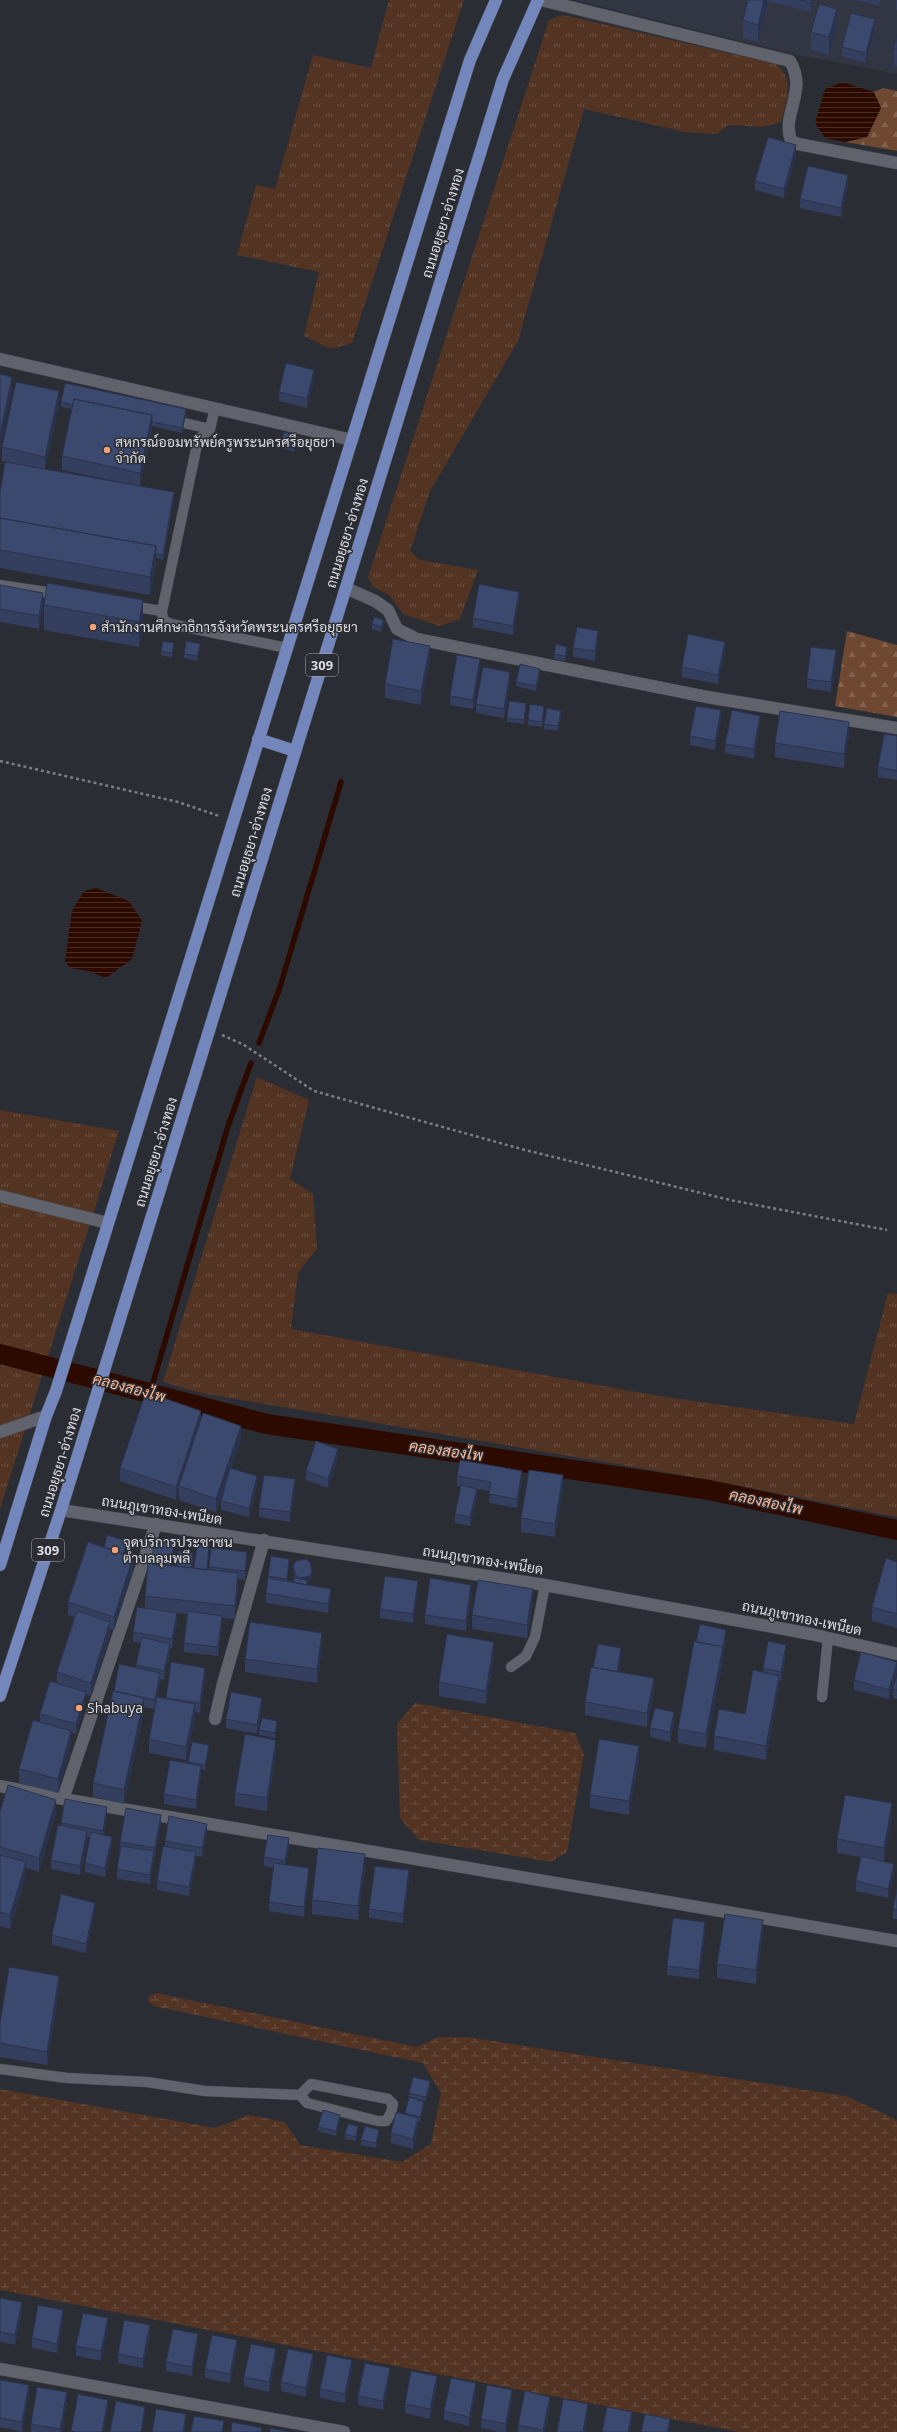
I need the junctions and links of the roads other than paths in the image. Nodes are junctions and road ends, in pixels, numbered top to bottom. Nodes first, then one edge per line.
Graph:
1 (496, 0) edge
2 (538, 0) edge
3 (542, 0) edge
4 (897, 164) edge
5 (0, 359) edge
6 (215, 408) junction
7 (184, 423) edge
8 (210, 429) junction
9 (352, 440) junction
10 (0, 585) edge
11 (346, 588) junction
12 (69, 596) edge
13 (123, 605) edge
14 (162, 611) junction
15 (287, 648) junction
16 (897, 728) edge
17 (258, 739) junction
18 (295, 751) junction
19 (0, 1196) edge
20 (108, 1223) junction
21 (46, 1416) junction
22 (0, 1432) edge
23 (61, 1510) junction
24 (156, 1524) junction
25 (264, 1540) junction
26 (0, 1565) edge
27 (545, 1585) junction
28 (828, 1638) junction
29 (897, 1654) edge
30 (512, 1667) dead end
31 (0, 1696) edge
32 (822, 1697) dead end
33 (215, 1719) dead end
34 (0, 1786) edge
35 (63, 1799) junction
36 (897, 1941) edge
37 (0, 2069) edge
38 (300, 2095) junction
39 (0, 2369) edge
40 (344, 2432) edge

1 - 9 main road, ถนนอยุธยา-อ่างทอง / 309
2 - 11 main road, ถนนอยุธยา-อ่างทอง / 309
3 - 4 street
5 - 6 street
6 - 8 lane
6 - 9 street
7 - 8 lane
8 - 14 lane
9 - 15 main road, ถนนอยุธยา-อ่างทอง / 309
10 - 12 lane
11 - 16 street
11 - 18 main road, ถนนอยุธยา-อ่างทอง / 309
13 - 14 lane
14 - 15 lane
15 - 17 main road, ถนนอยุธยา-อ่างทอง / 309
17 - 18 main road
17 - 20 main road, ถนนอยุธยา-อ่างทอง / 309
18 - 23 main road, ถนนอยุธยา-อ่างทอง / 309
19 - 20 street
20 - 21 main road, ถนนอยุธยา-อ่างทอง / 309
21 - 22 street
21 - 26 main road, ถนนอยุธยา-อ่างทอง / 309
23 - 24 street, ถนนภูเขาทอง-เพนียด
23 - 31 main road, ถนนอยุธยา-อ่างทอง / 309
24 - 25 street, ถนนภูเขาทอง-เพนียด
24 - 35 street
25 - 27 street, ถนนภูเขาทอง-เพนียด
25 - 33 street
27 - 28 street, ถนนภูเขาทอง-เพนียด
27 - 30 lane
28 - 29 street, ถนนภูเขาทอง-เพนียด
28 - 32 lane
34 - 35 street
35 - 36 street
37 - 38 lane
38 - 38 lane
39 - 40 street

